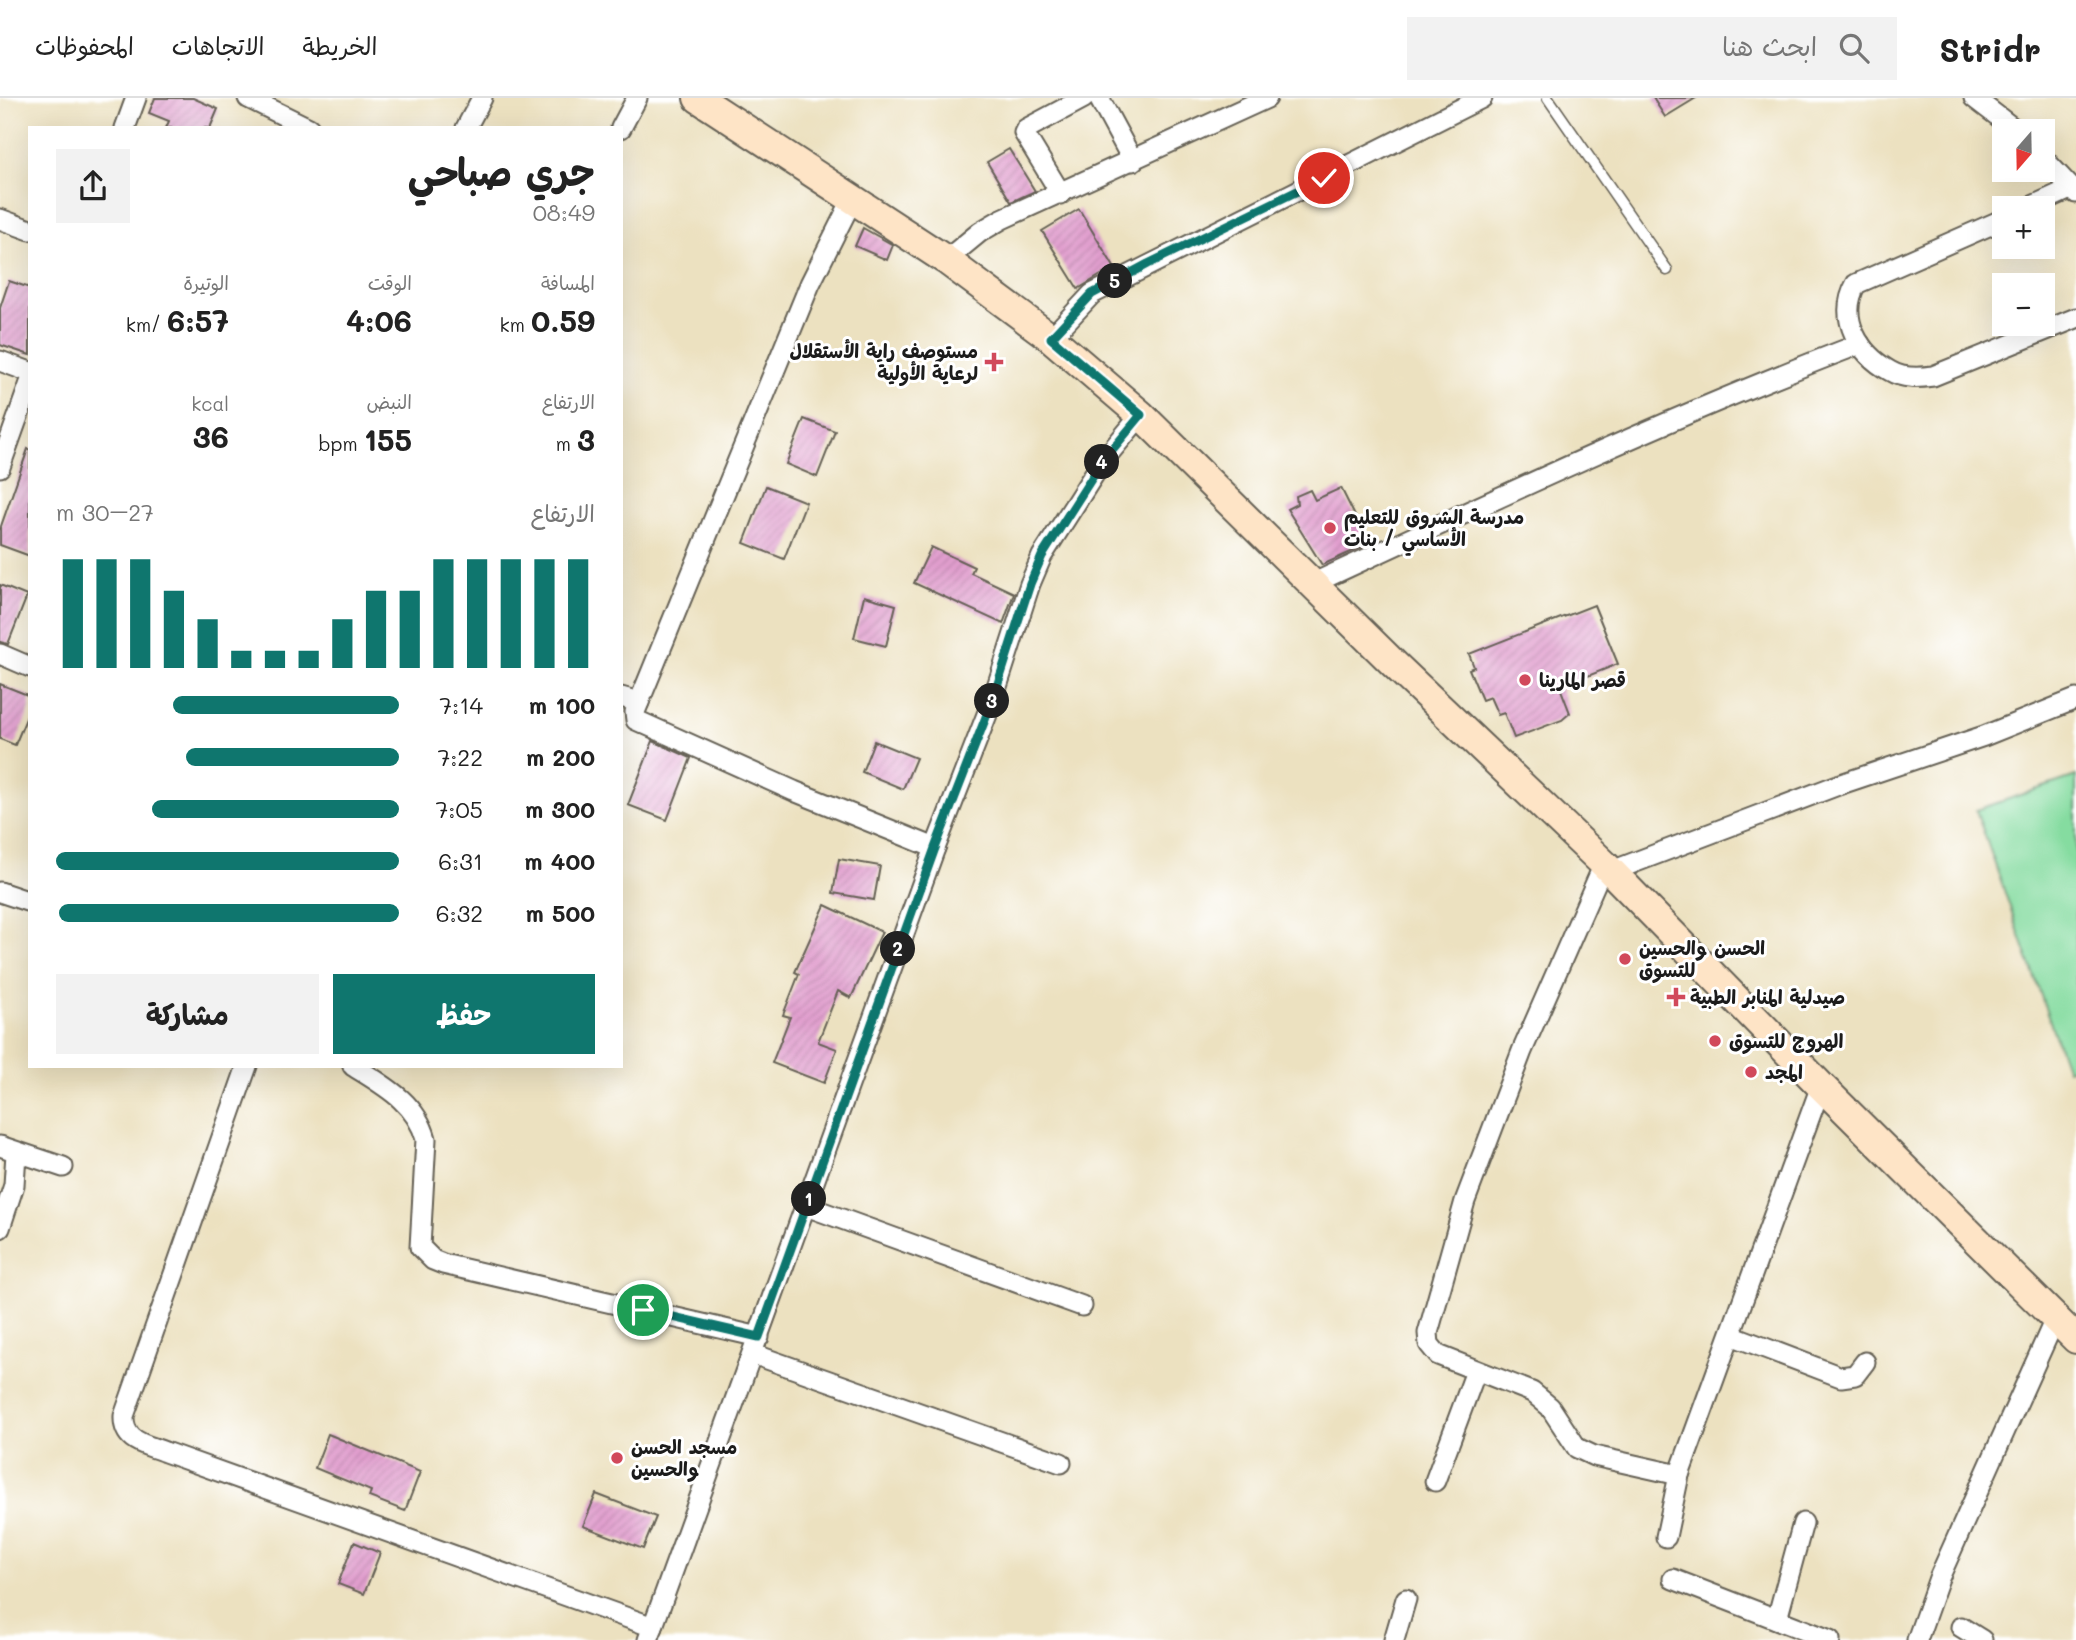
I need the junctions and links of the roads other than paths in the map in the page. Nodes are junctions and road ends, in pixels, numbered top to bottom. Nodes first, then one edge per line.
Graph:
1 (136, 98) edge
2 (248, 98) edge
3 (482, 98) edge
4 (637, 98) edge
5 (698, 98) edge
6 (1084, 98) edge
7 (1099, 98) edge
8 (1267, 98) edge
9 (1482, 98) edge
10 (1548, 98) edge
11 (1974, 98) edge
12 (2001, 119) edge
13 (126, 126) edge
14 (305, 126) edge
15 (467, 126) edge
16 (622, 126) edge
17 (1133, 161) junction
18 (2055, 171) edge
19 (2074, 191) edge
20 (1061, 194) junction
21 (853, 198) junction
22 (2055, 198) edge
23 (0, 219) edge
24 (1992, 224) edge
25 (28, 229) edge
26 (946, 260) junction
27 (1667, 270) dead end
28 (2076, 318) edge
29 (1051, 338) junction
30 (1860, 344) junction
31 (0, 361) edge
32 (28, 371) edge
33 (28, 389) edge
34 (1141, 415) junction
35 (0, 467) edge
36 (1312, 584) junction
37 (0, 654) edge
38 (28, 666) edge
39 (630, 699) edge
40 (2076, 699) edge
41 (935, 848) junction
42 (1608, 867) junction
43 (0, 892) edge
44 (28, 901) edge
45 (246, 1068) edge
46 (356, 1068) edge
47 (1821, 1086) junction
48 (8, 1149) edge
49 (63, 1167) dead end
50 (806, 1206) junction
51 (0, 1228) edge
52 (1082, 1306) dead end
53 (2056, 1317) junction
54 (1731, 1335) junction
55 (2076, 1339) edge
56 (756, 1345) junction
57 (1865, 1362) dead end
58 (1476, 1371) junction
59 (1060, 1463) dead end
60 (1679, 1475) junction
61 (1435, 1481) dead end
62 (1803, 1523) dead end
63 (1666, 1537) dead end
64 (1673, 1579) dead end
65 (1406, 1599) dead end
66 (1777, 1619) junction
67 (1961, 1627) dead end
68 (650, 1633) edge
69 (1394, 1640) edge
70 (1830, 1640) edge
71 (1917, 1640) edge
72 (1982, 1640) edge

1 - 13 street
2 - 14 street
3 - 15 street
4 - 16 street
5 - 21 main road
6 - 20 street
7 - 17 street
8 - 17 street
9 - 29 street
10 - 27 lane
11 - 12 street
17 - 20 street
18 - 19 street
19 - 22 street
20 - 26 street
21 - 26 main road
21 - 39 street
23 - 25 street
24 - 30 street
26 - 29 main road
28 - 30 street
29 - 34 main road
30 - 36 street
31 - 32 street
33 - 35 street
34 - 36 main road
34 - 41 street
36 - 42 main road
37 - 38 street
39 - 41 street
40 - 42 street
41 - 50 street
42 - 47 main road
42 - 58 street
43 - 44 street
45 - 68 street
46 - 56 street
47 - 53 main road
47 - 54 street
48 - 49 street
48 - 51 street
50 - 52 street
50 - 56 street
53 - 55 main road
53 - 71 street
54 - 57 street
54 - 60 street
56 - 59 street
56 - 68 street
58 - 60 street
58 - 61 street
60 - 63 street
62 - 66 street
64 - 66 street
65 - 69 street
66 - 70 street
67 - 72 street

